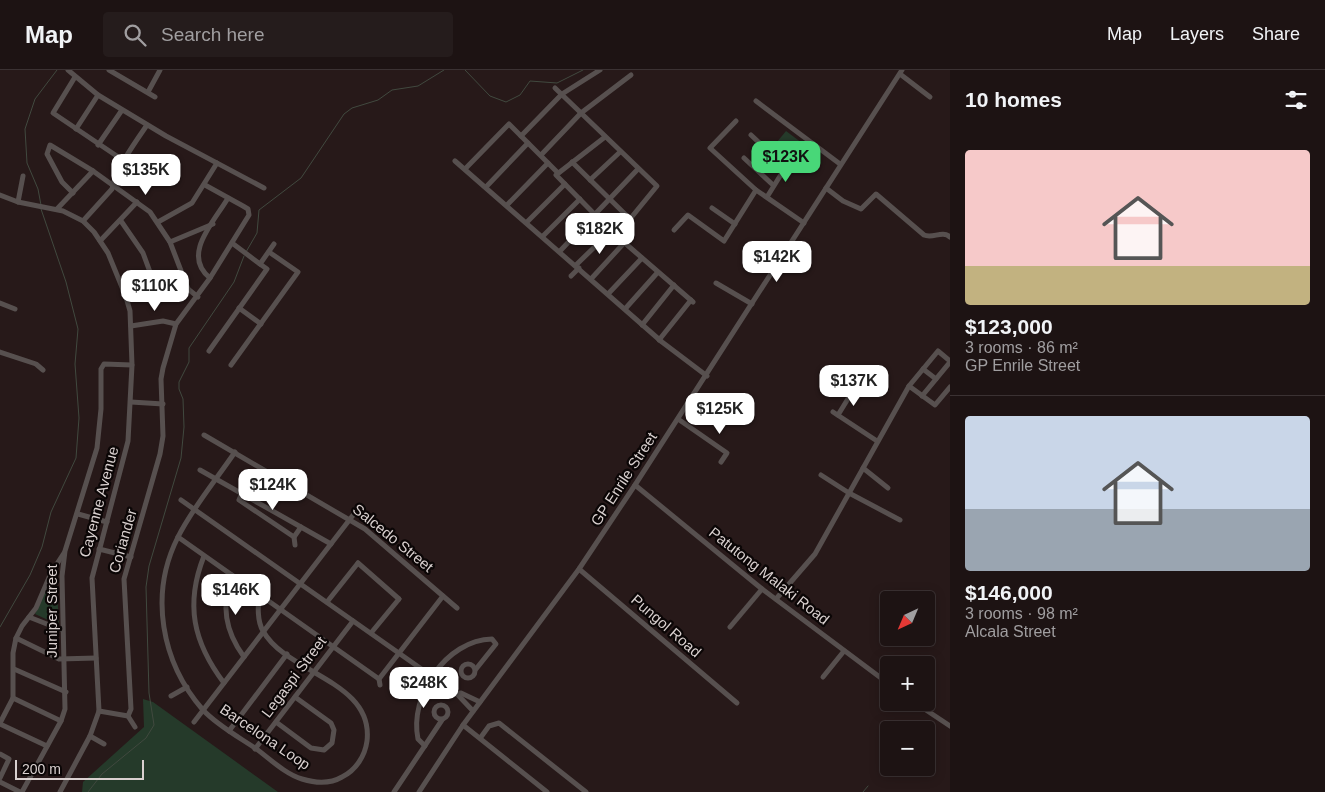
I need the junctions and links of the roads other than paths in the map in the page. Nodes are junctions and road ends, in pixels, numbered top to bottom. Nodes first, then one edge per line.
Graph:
1 (68, 70) edge
2 (109, 70) edge
3 (600, 70) edge
4 (158, 71) edge
5 (901, 72) edge
6 (631, 75) dead end
7 (75, 78) junction
8 (555, 88) dead end
9 (148, 92) junction
10 (562, 94) junction
11 (98, 96) junction
12 (155, 97) dead end
13 (930, 97) dead end
14 (756, 101) dead end
15 (122, 110) junction
16 (581, 113) junction
17 (736, 121) dead end
18 (147, 124) junction
19 (76, 129) junction
20 (751, 135) dead end
21 (521, 136) junction
22 (605, 137) junction
23 (528, 143) junction
24 (98, 144) junction
25 (620, 152) junction
26 (541, 155) junction
27 (744, 158) dead end
28 (790, 160) dead end
29 (455, 161) dead end
30 (124, 162) junction
31 (572, 162) junction
32 (217, 163) junction
33 (548, 163) junction
34 (840, 164) junction
35 (784, 166) junction
36 (465, 169) junction
37 (638, 169) junction
38 (93, 171) junction
39 (139, 171) dead end
40 (558, 173) junction
41 (23, 176) dead end
42 (590, 180) junction
43 (565, 184) junction
44 (112, 185) junction
45 (204, 185) junction
46 (773, 185) junction
47 (486, 187) junction
48 (264, 188) dead end
49 (826, 188) junction
50 (756, 190) junction
51 (73, 193) junction
52 (0, 195) edge
53 (766, 197) junction
54 (228, 198) junction
55 (610, 199) junction
56 (580, 200) junction
57 (18, 202) junction
58 (137, 202) junction
59 (506, 205) junction
60 (712, 208) dead end
61 (57, 209) junction
62 (595, 215) junction
63 (84, 221) junction
64 (122, 221) junction
65 (158, 222) junction
66 (527, 222) junction
67 (804, 223) junction
68 (213, 224) junction
69 (735, 224) junction
70 (674, 230) dead end
71 (611, 231) junction
72 (543, 236) junction
73 (950, 237) edge
74 (100, 241) junction
75 (170, 242) junction
76 (624, 242) junction
77 (232, 243) junction
78 (274, 244) dead end
79 (560, 251) junction
80 (269, 252) junction
81 (642, 258) junction
82 (260, 264) junction
83 (577, 266) junction
84 (658, 272) junction
85 (572, 276) dead end
86 (210, 278) junction
87 (591, 279) junction
88 (716, 283) dead end
89 (674, 285) junction
90 (188, 289) junction
91 (157, 291) junction
92 (608, 294) junction
93 (126, 297) junction
94 (198, 297) junction
95 (0, 303) edge
96 (752, 304) junction
97 (239, 308) junction
98 (15, 309) dead end
99 (625, 309) junction
100 (176, 324) junction
101 (261, 324) junction
102 (642, 325) junction
103 (131, 326) junction
104 (659, 340) junction
105 (209, 351) dead end
106 (0, 352) edge
107 (950, 361) edge
108 (232, 364) dead end
109 (132, 365) junction
110 (923, 369) junction
111 (43, 370) dead end
112 (707, 376) junction
113 (936, 379) junction
114 (909, 386) junction
115 (950, 387) edge
116 (854, 389) dead end
117 (922, 396) junction
118 (131, 402) junction
119 (163, 404) junction
120 (678, 419) junction
121 (204, 435) dead end
122 (877, 441) junction
123 (235, 452) junction
124 (721, 462) dead end
125 (863, 468) junction
126 (200, 470) dead end
127 (821, 475) dead end
128 (216, 479) junction
129 (636, 485) junction
130 (888, 488) dead end
131 (242, 493) junction
132 (849, 493) junction
133 (181, 500) dead end
134 (194, 510) junction
135 (357, 510) dead end
136 (78, 514) junction
137 (350, 518) junction
138 (900, 520) dead end
139 (107, 522) junction
140 (301, 527) junction
141 (178, 537) junction
142 (294, 537) junction
143 (331, 544) junction
144 (295, 545) dead end
145 (99, 548) junction
146 (66, 550) junction
147 (204, 556) junction
148 (357, 556) dead end
149 (130, 558) junction
150 (358, 563) junction
151 (579, 569) junction
152 (232, 575) junction
153 (300, 584) junction
154 (762, 590) junction
155 (259, 594) junction
156 (443, 596) junction
157 (399, 599) junction
158 (406, 599) dead end
159 (776, 599) junction
160 (326, 602) junction
161 (457, 608) dead end
162 (280, 610) junction
163 (29, 617) junction
164 (353, 620) junction
165 (730, 627) dead end
166 (62, 630) junction
167 (264, 632) junction
168 (371, 633) junction
169 (16, 638) junction
170 (333, 646) junction
171 (844, 651) junction
172 (399, 653) junction
173 (287, 654) junction
174 (244, 657) junction
175 (96, 658) junction
176 (65, 660) junction
177 (14, 669) junction
178 (476, 670) dead end
179 (314, 672) junction
180 (432, 676) junction
181 (823, 677) dead end
182 (880, 677) edge
183 (224, 683) junction
184 (187, 687) junction
185 (66, 692) junction
186 (457, 694) junction
187 (171, 696) dead end
188 (295, 697) junction
189 (13, 698) junction
190 (480, 702) junction
191 (737, 703) dead end
192 (204, 710) junction
193 (99, 711) junction
194 (473, 711) junction
195 (928, 711) edge
196 (128, 716) junction
197 (442, 720) dead end
198 (61, 721) junction
199 (194, 722) dead end
200 (276, 722) junction
201 (0, 723) edge
202 (463, 725) junction
203 (950, 726) edge
204 (135, 727) dead end
205 (229, 730) junction
206 (90, 736) junction
207 (481, 737) junction
208 (104, 744) dead end
209 (47, 746) junction
210 (425, 746) junction
211 (256, 749) junction
212 (0, 754) edge
213 (0, 778) edge
214 (0, 782) edge
215 (21, 792) edge
216 (60, 792) edge
217 (394, 792) edge
218 (419, 792) edge
219 (547, 792) edge
220 (586, 792) edge

1 - 7 street
2 - 9 street
3 - 10 street
4 - 9 street
5 - 13 street
5 - 34 street, GP Enrile Street
6 - 16 street
7 - 11 street
7 - 19 street
8 - 10 street
9 - 12 street
10 - 16 street
10 - 21 street
11 - 15 street
11 - 19 street
14 - 34 street
15 - 18 street
15 - 24 street
16 - 22 street
16 - 26 street
17 - 50 street
18 - 30 street
18 - 32 street
19 - 24 street
20 - 35 street
21 - 23 street
21 - 36 street
22 - 25 street
22 - 31 street
23 - 26 street
23 - 47 street
24 - 30 street
25 - 37 street
25 - 42 street
26 - 33 street
27 - 46 street
28 - 35 street
29 - 36 street
30 - 39 street
30 - 44 street
31 - 40 street
31 - 42 street
32 - 45 street
32 - 48 street
33 - 40 street
33 - 59 street
34 - 49 street, GP Enrile Street
35 - 46 street
36 - 47 street
37 - 55 street
37 - 55 street
38 - 44 street
38 - 51 street
38 - 51 street
40 - 43 street
41 - 57 street
42 - 55 street
43 - 56 street
43 - 66 street
44 - 58 street
44 - 63 street
45 - 54 street
45 - 65 street
46 - 53 street
47 - 59 street
49 - 67 street, GP Enrile Street
49 - 73 street
50 - 53 street
50 - 69 street
51 - 61 street
52 - 57 street, Cayenne Avenue
53 - 67 street
54 - 68 street
54 - 77 street
55 - 62 street
56 - 62 street
56 - 72 street
57 - 61 street, Cayenne Avenue
58 - 64 street
58 - 65 street
59 - 66 street
60 - 69 street
61 - 63 street, Cayenne Avenue
62 - 71 street
62 - 79 street
63 - 74 street, Cayenne Avenue
64 - 74 street
64 - 91 street
65 - 75 street
66 - 72 street
67 - 96 street, GP Enrile Street
68 - 75 street
68 - 86 street
69 - 70 street
71 - 76 street
71 - 83 street
72 - 79 street
74 - 93 street, Cayenne Avenue
75 - 90 street
76 - 81 street
76 - 87 street
77 - 82 street
77 - 86 street
78 - 80 street
79 - 83 street
80 - 82 street
80 - 101 street
81 - 84 street
81 - 92 street
82 - 97 street
83 - 85 street
83 - 87 street
84 - 89 street
84 - 99 street
86 - 94 street
87 - 92 street
88 - 96 street
89 - 102 street
89 - 104 street
90 - 91 street
90 - 94 street
91 - 93 street
92 - 99 street
93 - 103 street, Cayenne Avenue
94 - 100 street
95 - 98 street
96 - 112 street, GP Enrile Street
97 - 101 street
97 - 105 street
99 - 102 street
100 - 103 street
100 - 119 street, Coriander
101 - 108 street
102 - 104 street
103 - 109 street, Cayenne Avenue
104 - 112 street
106 - 111 street
107 - 110 street
107 - 113 street
109 - 118 street, Cayenne Avenue
109 - 136 street, Juniper Street
110 - 113 street
110 - 114 street
112 - 120 street, GP Enrile Street
113 - 117 street
114 - 117 street
114 - 122 street
115 - 117 street
116 - 122 street
118 - 119 street
118 - 139 street, Cayenne Avenue
119 - 149 street, Coriander
120 - 124 street
120 - 129 street, GP Enrile Street
121 - 123 street, Salcedo Street
122 - 125 street
123 - 128 street, Barcelona Loop
123 - 137 street, Salcedo Street
125 - 130 street
125 - 132 street
126 - 128 street
127 - 132 street
128 - 131 street
128 - 134 street, Barcelona Loop
129 - 151 street, GP Enrile Street
129 - 154 street, Patutong Malaki Road
131 - 140 street
131 - 142 street
132 - 138 street
132 - 159 street
133 - 134 street
134 - 141 street, Barcelona Loop
134 - 153 street
135 - 137 street
136 - 139 street
136 - 146 street, Juniper Street
137 - 143 street
137 - 156 street, Salcedo Street
139 - 145 street, Cayenne Avenue
140 - 142 street
140 - 143 street
141 - 147 street
141 - 184 street, Barcelona Loop
142 - 144 street
143 - 153 street
145 - 149 street
145 - 175 street, Cayenne Avenue
146 - 163 street
146 - 166 street, Juniper Street
147 - 152 street
147 - 183 street
148 - 150 street
149 - 196 street, Coriander
150 - 157 street
150 - 160 street
151 - 190 street, GP Enrile Street
151 - 191 street, Pungol Road
152 - 155 street
152 - 174 street
153 - 160 street
153 - 162 street
154 - 159 street, Patutong Malaki Road
154 - 165 street
155 - 162 street
155 - 167 street
156 - 161 street, Salcedo Street
156 - 172 street
157 - 158 street
157 - 168 street
159 - 171 street, Patutong Malaki Road
160 - 164 street
162 - 167 street
162 - 170 street
163 - 166 street
163 - 169 street
164 - 168 street
164 - 170 street, Legaspi Street
166 - 176 street, Juniper Street
167 - 173 street, Barcelona Loop
167 - 174 street
168 - 172 street
169 - 176 street
169 - 177 street
170 - 172 street
170 - 179 street, Legaspi Street
171 - 181 street
171 - 182 street, Patutong Malaki Road
172 - 180 street
173 - 179 street, Barcelona Loop
173 - 205 street
174 - 183 street
175 - 176 street
175 - 193 street, Cayenne Avenue
176 - 185 street, Juniper Street
177 - 185 street
177 - 189 street
178 - 180 street
179 - 188 street, Legaspi Street
179 - 211 street, Barcelona Loop
180 - 186 street
180 - 210 street
183 - 192 street
184 - 187 street
184 - 192 street, Barcelona Loop
185 - 198 street, Juniper Street
186 - 190 street
186 - 194 street
188 - 200 street, Legaspi Street
188 - 200 street
189 - 198 street
189 - 201 street
190 - 194 street, GP Enrile Street
192 - 199 street
192 - 205 street, Barcelona Loop
193 - 196 street
193 - 206 street, Cayenne Avenue
194 - 202 street, GP Enrile Street
195 - 203 street
196 - 204 street
197 - 210 street
198 - 209 street, Juniper Street
200 - 211 street, Legaspi Street
201 - 209 street
202 - 207 street
202 - 218 street, GP Enrile Street
205 - 211 street, Barcelona Loop
206 - 208 street
206 - 216 street, Cayenne Avenue
207 - 219 street
207 - 220 street
209 - 215 street, Juniper Street
210 - 217 street
212 - 213 street
214 - 215 street

